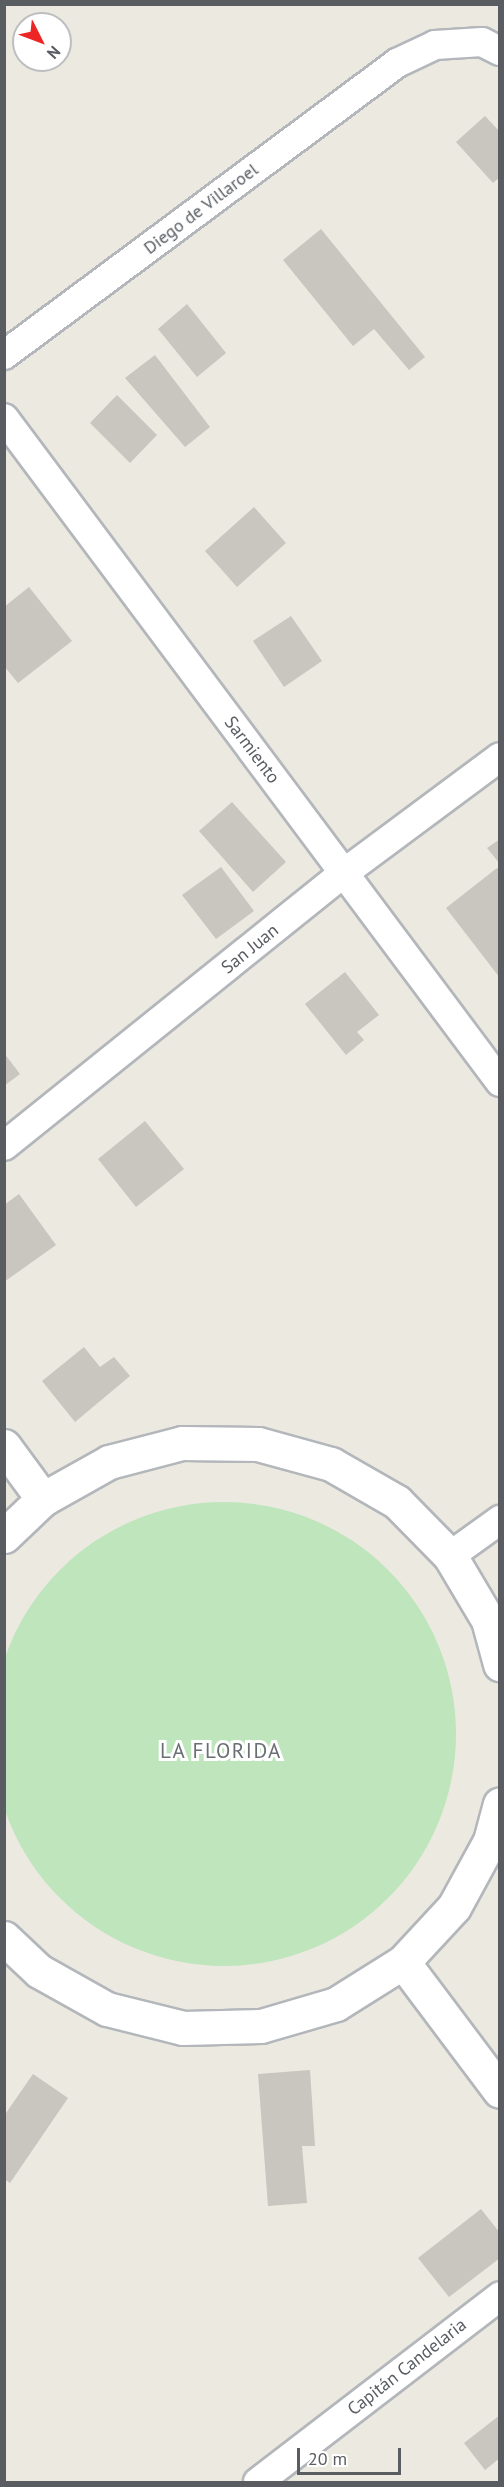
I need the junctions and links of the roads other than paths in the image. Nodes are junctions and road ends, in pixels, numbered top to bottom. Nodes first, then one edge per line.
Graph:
1 (500, 51) edge
2 (4, 355) edge
3 (4, 418) edge
4 (500, 757) edge
5 (344, 873) junction
6 (500, 1082) edge
7 (4, 1146) edge
8 (4, 1446) edge
9 (43, 1498) junction
10 (500, 1520) edge
11 (4, 1536) edge
12 (450, 1556) junction
13 (500, 1664) edge
14 (500, 1804) edge
15 (4, 1938) edge
16 (403, 1962) junction
17 (500, 2091) edge
18 (500, 2296) edge
19 (258, 2482) edge

1 - 2 street, Diego de Villaroel
3 - 5 street, Sarmiento
4 - 5 street, San Juan
5 - 6 street, Sarmiento
5 - 7 street, San Juan
8 - 9 street
9 - 11 street
9 - 12 street
10 - 12 street
12 - 13 street
14 - 16 street
15 - 16 street
16 - 17 street
18 - 19 street, Capitán Candelaria

